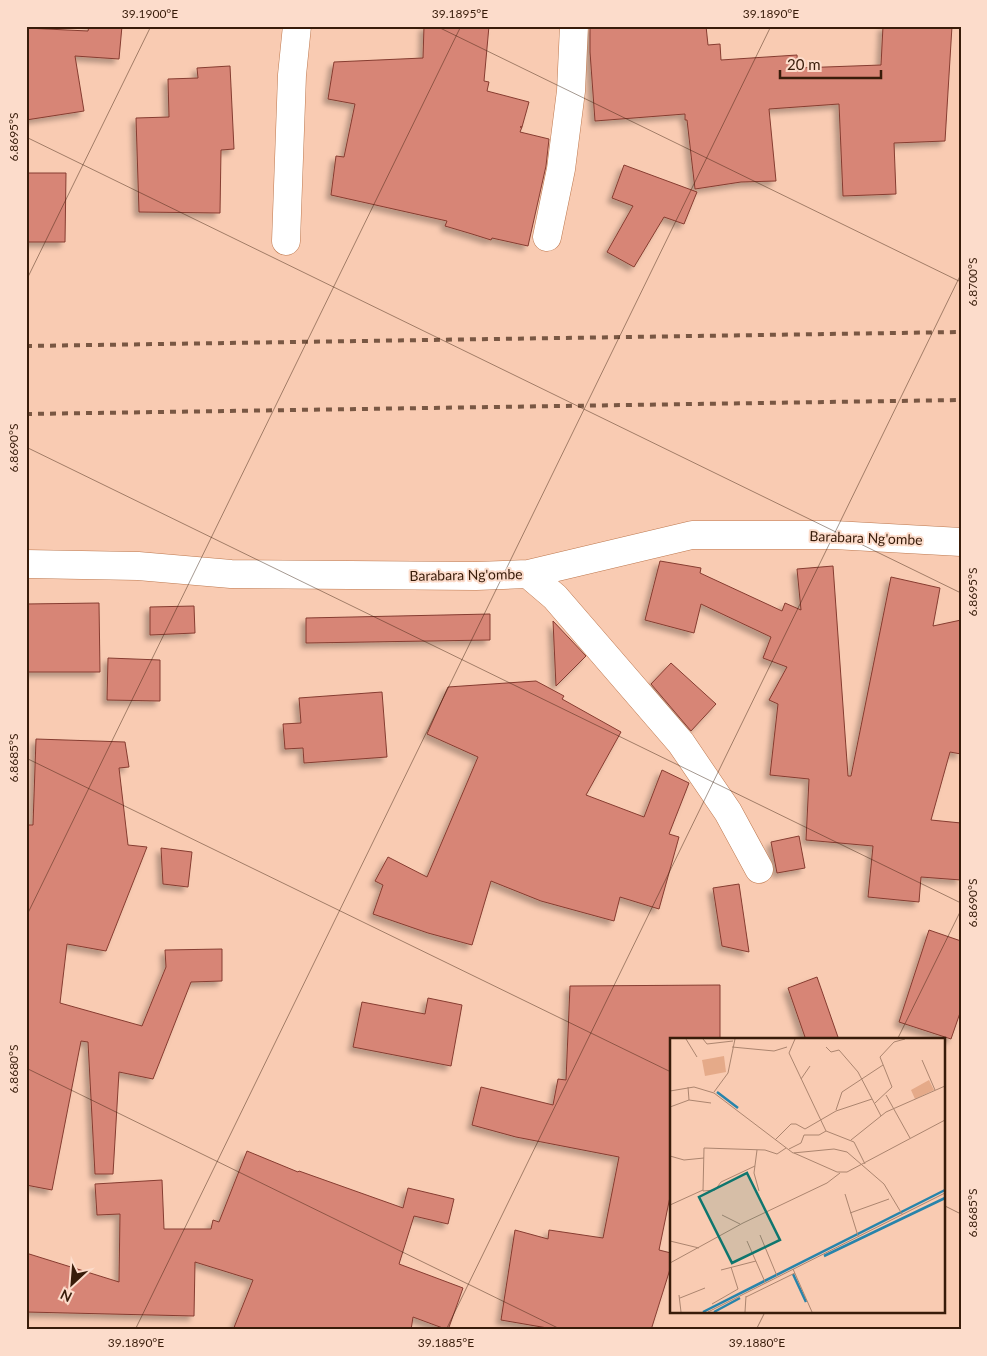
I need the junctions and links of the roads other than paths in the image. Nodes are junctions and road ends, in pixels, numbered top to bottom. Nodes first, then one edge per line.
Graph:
1 (297, 26) edge
2 (574, 26) edge
3 (547, 237) dead end
4 (286, 241) dead end
5 (961, 542) edge
6 (26, 564) edge
7 (528, 574) junction
8 (759, 869) dead end

1 - 4 street
2 - 3 street
5 - 7 street, Barabara Ng'ombe
6 - 7 street, Barabara Ng'ombe
7 - 8 street

